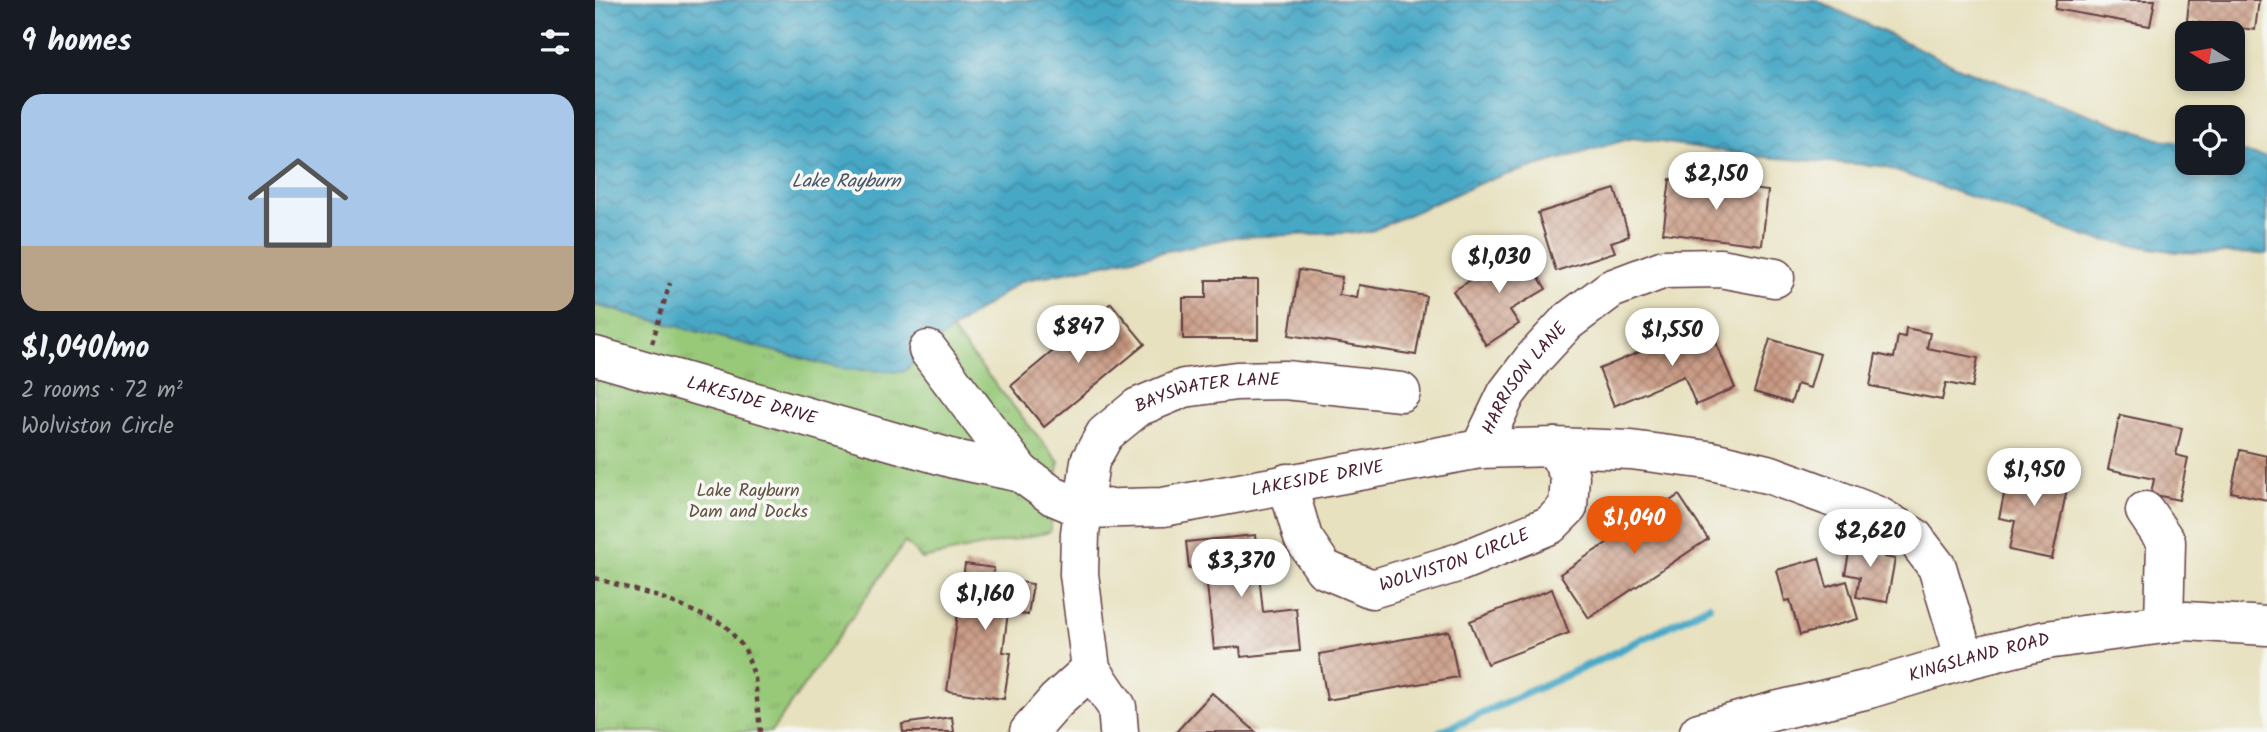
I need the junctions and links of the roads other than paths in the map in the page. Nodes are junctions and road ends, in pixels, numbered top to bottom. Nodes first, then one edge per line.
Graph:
1 (1775, 278) dead end
2 (928, 351) dead end
3 (595, 356) edge
4 (1401, 391) dead end
5 (1555, 447) junction
6 (1480, 449) junction
7 (1021, 473) junction
8 (1287, 483) junction
9 (1084, 509) junction
10 (2145, 511) dead end
11 (2165, 624) junction
12 (2267, 626) edge
13 (1965, 660) junction
14 (1091, 669) junction
15 (1029, 732) edge
16 (1119, 732) edge
17 (1699, 732) edge

1 - 6 street, HARRISON LANE
2 - 7 street
3 - 7 street, LAKESIDE DRIVE
4 - 9 street, BAYSWATER LANE
5 - 6 street, LAKESIDE DRIVE
5 - 8 street, WOLVISTON CIRCLE
5 - 13 street, LAKESIDE DRIVE
6 - 8 street, LAKESIDE DRIVE
7 - 9 street, LAKESIDE DRIVE
8 - 9 street, LAKESIDE DRIVE
9 - 14 street, BAYSWATER LANE
10 - 11 street
11 - 12 street, KINGSLAND ROAD
11 - 13 street, KINGSLAND ROAD
13 - 17 street, KINGSLAND ROAD
14 - 15 street
14 - 16 street

